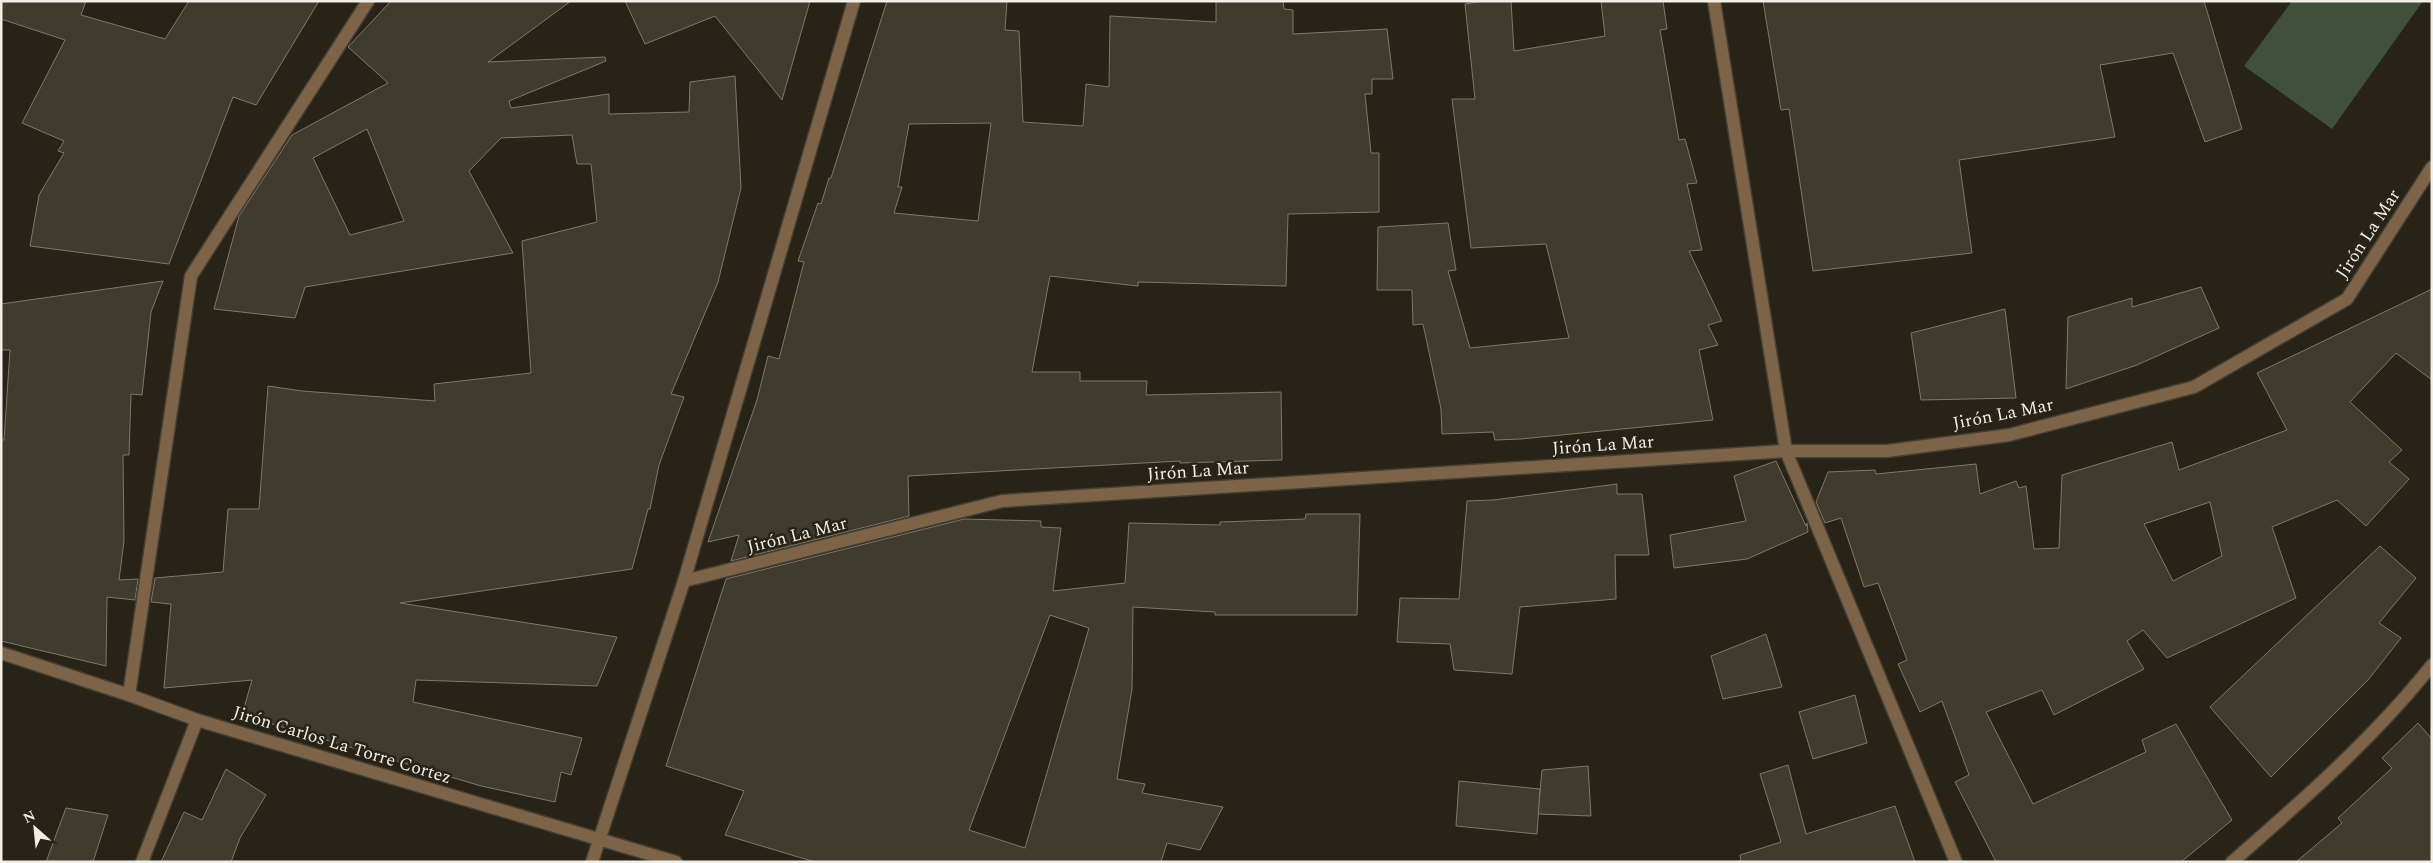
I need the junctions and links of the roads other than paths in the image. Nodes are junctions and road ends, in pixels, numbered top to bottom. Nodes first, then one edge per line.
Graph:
1 (368, 1) edge
2 (854, 1) edge
3 (1714, 1) edge
4 (2432, 167) edge
5 (1786, 451) junction
6 (684, 581) junction
7 (1, 653) edge
8 (2432, 665) edge
9 (129, 695) junction
10 (197, 720) junction
11 (598, 840) junction
12 (142, 862) edge
13 (592, 862) edge
14 (676, 862) edge
15 (1956, 862) edge
16 (2232, 862) edge

1 - 9 street
2 - 6 street
3 - 5 street
4 - 5 street, Jirón La Mar
5 - 6 street, Jirón La Mar
5 - 15 street
6 - 11 street
7 - 9 street, Jirón Carlos La Torre Cortez
8 - 16 street
9 - 10 street, Jirón Carlos La Torre Cortez
10 - 11 street, Jirón Carlos La Torre Cortez
10 - 12 street
11 - 13 street
11 - 14 street, Jirón Carlos La Torre Cortez

